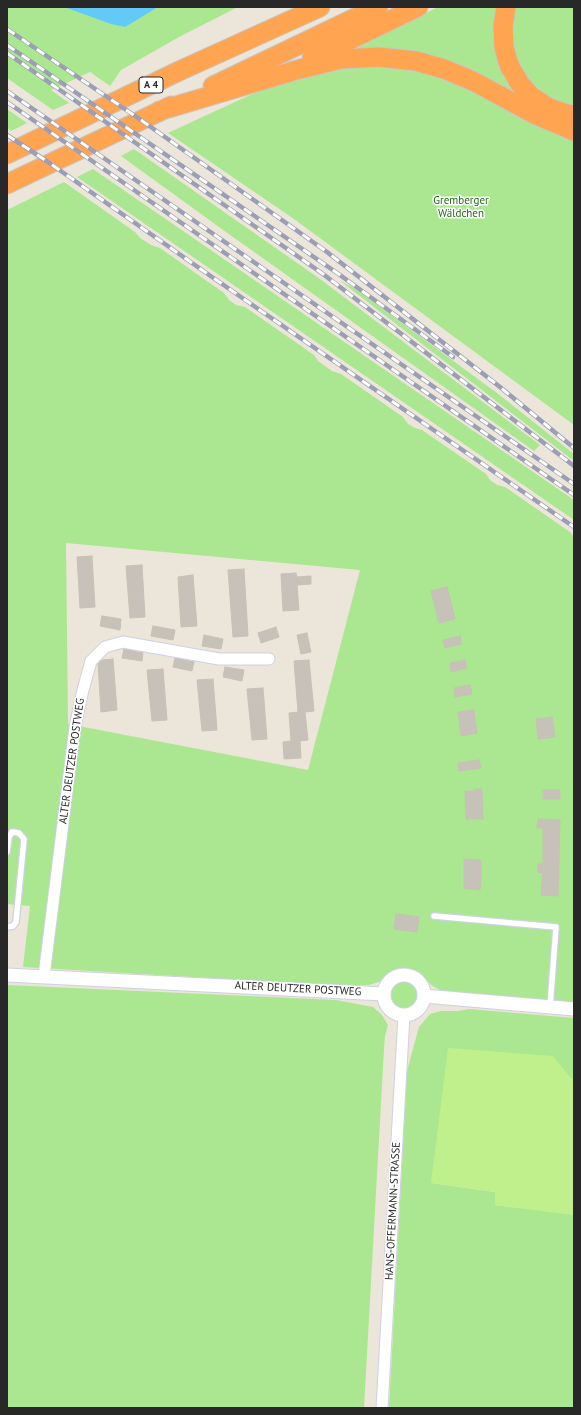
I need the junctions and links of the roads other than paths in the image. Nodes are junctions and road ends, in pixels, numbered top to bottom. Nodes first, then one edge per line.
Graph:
1 (316, 7) edge
2 (320, 7) edge
3 (378, 7) edge
4 (418, 7) edge
5 (506, 7) edge
6 (296, 19) junction
7 (266, 80) junction
8 (160, 111) junction
9 (574, 115) edge
10 (574, 132) edge
11 (7, 154) edge
12 (7, 184) edge
13 (269, 659) dead end
14 (7, 852) edge
15 (434, 916) dead end
16 (7, 927) edge
17 (7, 975) edge
18 (44, 976) junction
19 (384, 994) junction
20 (424, 996) junction
21 (550, 1007) junction
22 (574, 1009) edge
23 (404, 1015) junction
24 (382, 1408) edge

1 - 6 highway, A 4
2 - 6 highway, A 4
3 - 8 highway, A 4
4 - 7 highway
5 - 9 highway
6 - 11 highway, A 4
7 - 8 highway
7 - 10 highway
8 - 12 highway, A 4
13 - 18 street, ALTER DEUTZER POSTWEG
14 - 16 lane
15 - 21 lane
17 - 18 street, ALTER DEUTZER POSTWEG
18 - 19 street, ALTER DEUTZER POSTWEG
19 - 20 street
19 - 23 street
20 - 21 street
20 - 23 street
21 - 22 street
23 - 24 street, HANS-OFFERMANN-STRASSE

